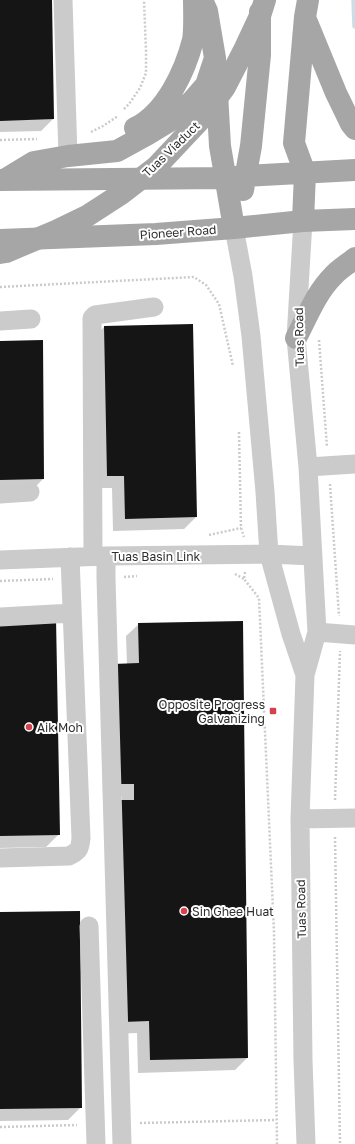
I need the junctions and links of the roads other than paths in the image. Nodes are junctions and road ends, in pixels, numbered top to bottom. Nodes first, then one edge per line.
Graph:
1 (63, 0) edge
2 (194, 0) edge
3 (202, 0) edge
4 (260, 0) edge
5 (265, 0) edge
6 (306, 9) edge
7 (215, 58) junction
8 (355, 129) edge
9 (67, 147) junction
10 (93, 153) junction
11 (355, 170) edge
12 (305, 173) junction
13 (236, 177) junction
14 (3, 180) edge
15 (355, 219) edge
16 (303, 221) junction
17 (234, 228) junction
18 (0, 240) edge
19 (0, 253) edge
20 (355, 258) edge
21 (154, 307) dead end
22 (31, 319) dead end
23 (0, 321) edge
24 (296, 338) junction
25 (355, 464) edge
26 (308, 467) junction
27 (30, 492) dead end
28 (0, 494) edge
29 (269, 554) junction
30 (100, 556) junction
31 (313, 556) junction
32 (70, 557) junction
33 (0, 560) edge
34 (72, 614) junction
35 (0, 618) edge
36 (317, 632) junction
37 (355, 635) edge
38 (305, 675) junction
39 (355, 818) edge
40 (300, 819) junction
41 (0, 858) edge
42 (88, 926) dead end
43 (96, 1144) edge
44 (122, 1144) edge
45 (306, 1144) edge

1 - 9 street
2 - 10 main road
3 - 7 main road, Tuas Road
4 - 13 main road, Tuas Road
5 - 19 main road, Tuas Viaduct, bridge
6 - 8 main road
6 - 12 main road, Tuas Road
7 - 10 main road
7 - 13 main road, Tuas Road
9 - 10 main road
9 - 14 main road
11 - 12 main road
12 - 13 main road
12 - 16 main road, Tuas Road
13 - 14 main road
13 - 17 main road, Tuas Road
15 - 16 main road, Pioneer Road
16 - 17 main road, Pioneer Road
16 - 24 street, Tuas Road
17 - 18 main road, Pioneer Road
17 - 29 street, Tuas Road
20 - 24 main road
21 - 30 street
22 - 23 street
24 - 26 street, Tuas Road
25 - 26 street
26 - 31 street, Tuas Road
27 - 28 street
29 - 30 street, Tuas Basin Link
29 - 31 street, Tuas Basin Link
29 - 38 street, Tuas Road
30 - 32 street, Tuas Basin Link
30 - 44 street
31 - 36 street, Tuas Road
32 - 33 street, Tuas Basin Link
32 - 34 street
34 - 35 street
34 - 41 street
36 - 37 street
36 - 38 street, Tuas Road
38 - 40 street, Tuas Road
39 - 40 street
40 - 45 street, Tuas Road
42 - 43 street

